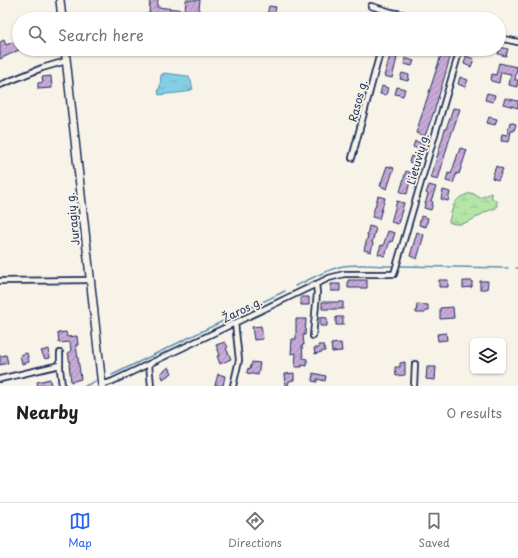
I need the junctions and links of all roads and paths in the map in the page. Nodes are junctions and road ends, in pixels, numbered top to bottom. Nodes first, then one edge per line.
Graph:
1 (60, 0) edge
2 (371, 6) dead end
3 (61, 12) edge
4 (391, 12) edge
5 (506, 39) edge
6 (518, 42) edge
7 (66, 56) edge
8 (379, 56) edge
9 (458, 56) edge
10 (66, 61) junction
11 (0, 85) edge
12 (352, 158) dead end
13 (394, 274) joint
14 (91, 280) junction
15 (0, 281) edge
16 (316, 284) junction
17 (235, 323) junction
18 (313, 336) dead end
19 (60, 353) dead end
20 (148, 364) junction
21 (415, 364) dead end
22 (60, 365) junction
23 (0, 379) edge
24 (102, 385) edge
25 (62, 386) edge
26 (151, 386) edge
27 (233, 386) edge
28 (414, 386) edge

1 - 3 main road
2 - 4 street
5 - 6 street
7 - 10 main road, Juragių g.
8 - 12 street, Rasos g.
9 - 13 street, Lietuvių g.
10 - 11 street
10 - 14 main road, Juragių g.
13 - 16 street, Žaros g.
14 - 15 street
14 - 24 main road, Juragių g.
16 - 17 street, Žaros g.
16 - 18 street
17 - 20 street, Žaros g.
17 - 27 street
19 - 22 street
20 - 24 street, Žaros g.
20 - 26 street
21 - 28 street
22 - 23 street
22 - 25 street

